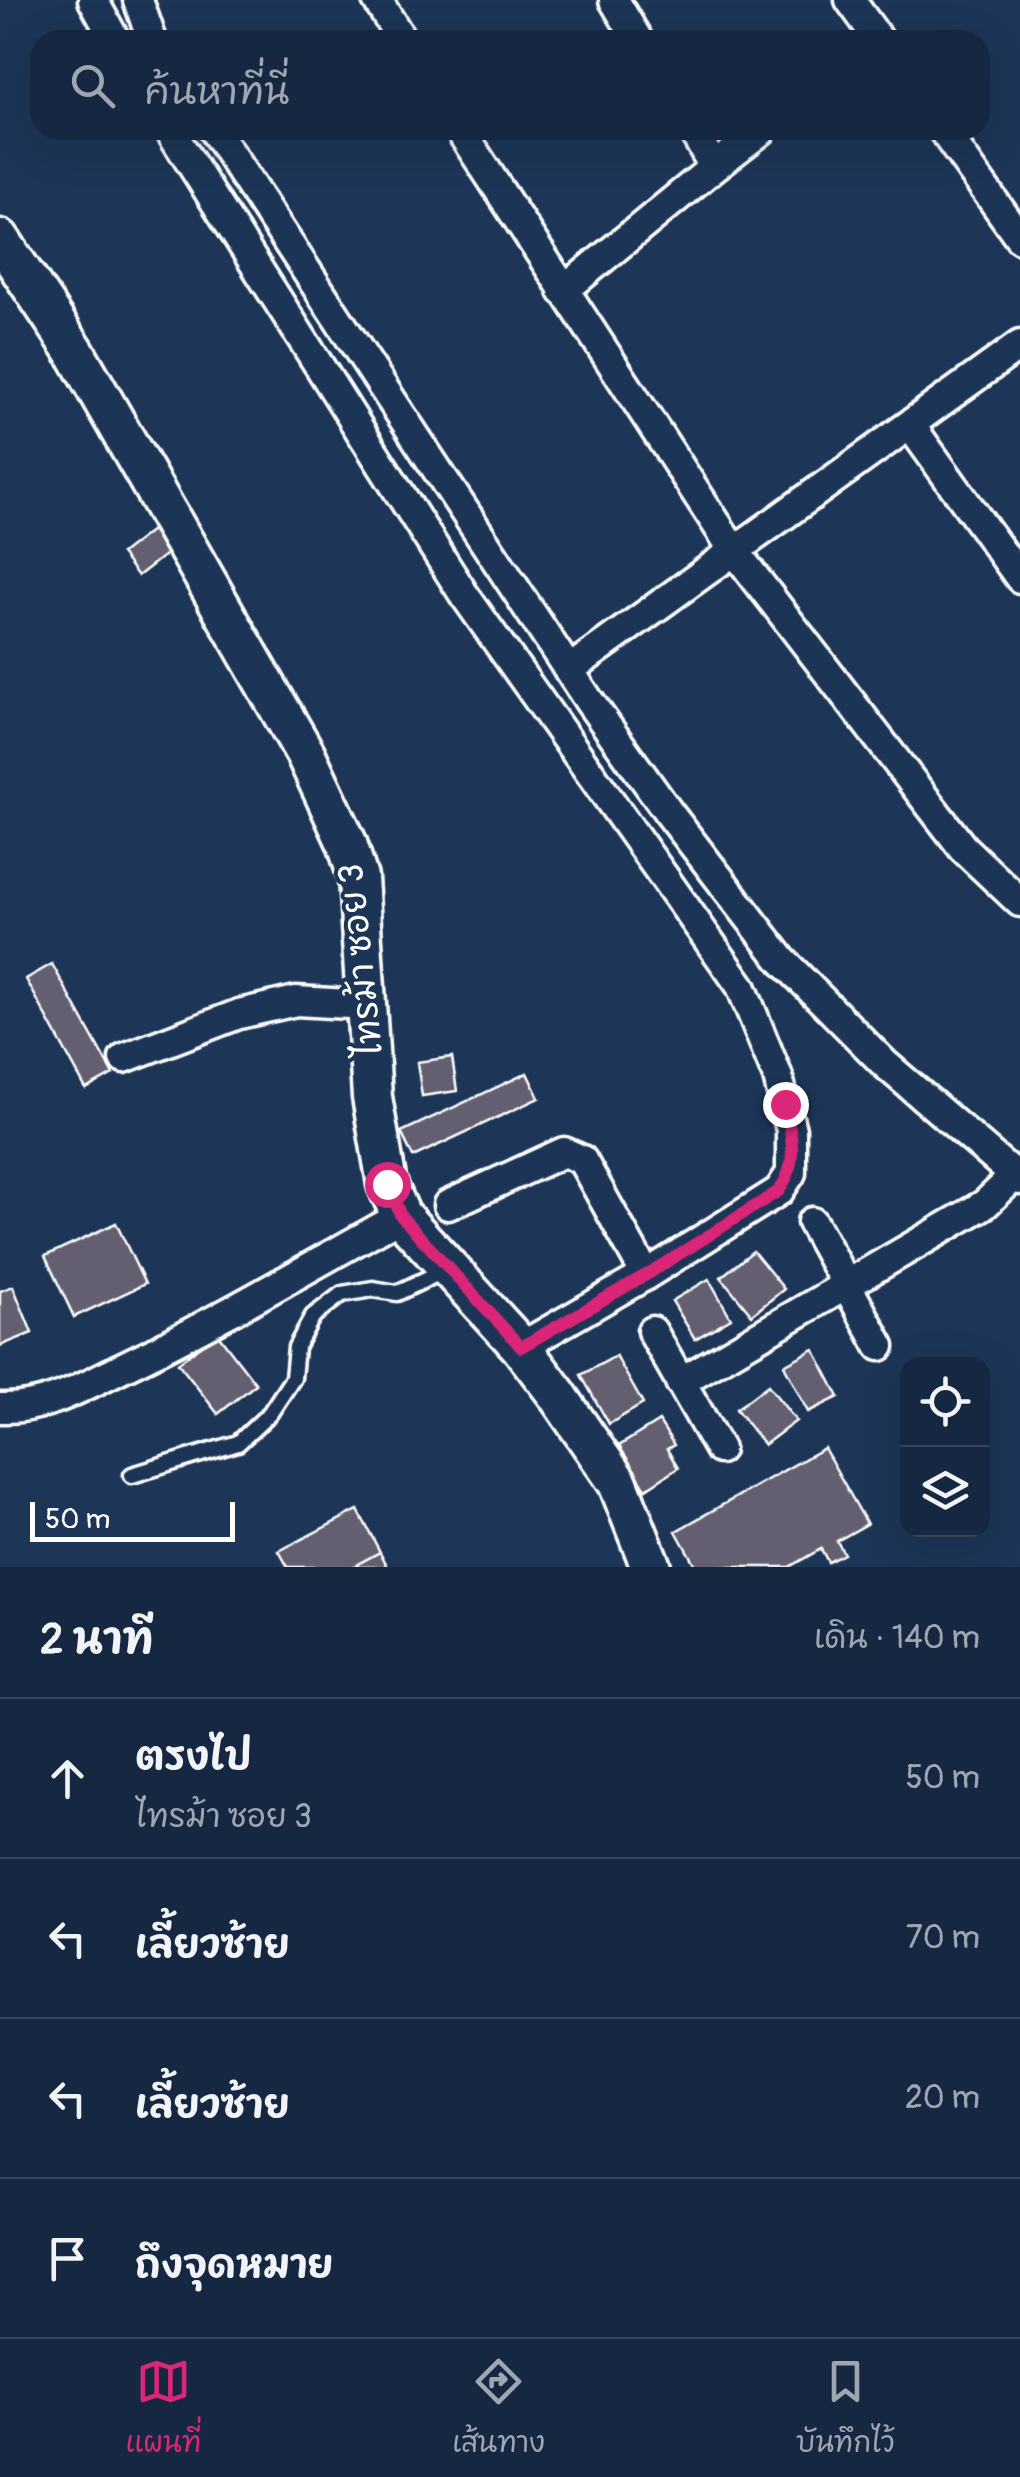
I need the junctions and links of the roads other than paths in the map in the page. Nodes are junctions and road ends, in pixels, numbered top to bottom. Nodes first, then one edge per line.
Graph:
1 (92, 0) edge
2 (138, 0) edge
3 (377, 0) edge
4 (614, 0) edge
5 (850, 0) edge
6 (109, 30) edge
7 (148, 30) edge
8 (396, 30) edge
9 (632, 30) edge
10 (871, 30) edge
11 (176, 140) edge
12 (221, 140) edge
13 (466, 140) edge
14 (698, 140) edge
15 (749, 140) edge
16 (950, 140) edge
17 (714, 167) junction
18 (1020, 238) edge
19 (0, 239) edge
20 (563, 291) junction
21 (1020, 345) edge
22 (910, 425) junction
23 (734, 550) junction
24 (1020, 578) edge
25 (569, 670) junction
26 (1020, 902) edge
27 (368, 1005) junction
28 (124, 1058) dead end
29 (1018, 1175) edge
30 (448, 1205) dead end
31 (401, 1216) junction
32 (812, 1222) dead end
33 (450, 1268) junction
34 (646, 1275) junction
35 (847, 1287) junction
36 (652, 1332) dead end
37 (880, 1346) dead end
38 (521, 1347) junction
39 (680, 1382) junction
40 (0, 1408) edge
41 (720, 1450) dead end
42 (132, 1475) dead end
43 (652, 1567) edge

1 - 6 street
2 - 7 street
3 - 8 street
4 - 9 street
5 - 10 street
11 - 34 street
12 - 25 street
13 - 20 street
14 - 17 street
15 - 17 street
16 - 18 street
17 - 20 street
19 - 27 street, ไทรม้า ซอย 3
20 - 23 street
21 - 22 street
22 - 23 street
22 - 24 street
23 - 25 street
23 - 26 street
25 - 29 street
27 - 28 street
27 - 31 street, ไทรม้า ซอย 3
29 - 35 street
30 - 34 street
31 - 33 street, ไทรม้า ซอย 3
31 - 40 street
32 - 35 street
33 - 38 street, ไทรม้า ซอย 3
33 - 42 lane
34 - 38 street
35 - 37 street
35 - 39 street
36 - 39 street
38 - 43 street, ไทรม้า ซอย 3
39 - 41 street

